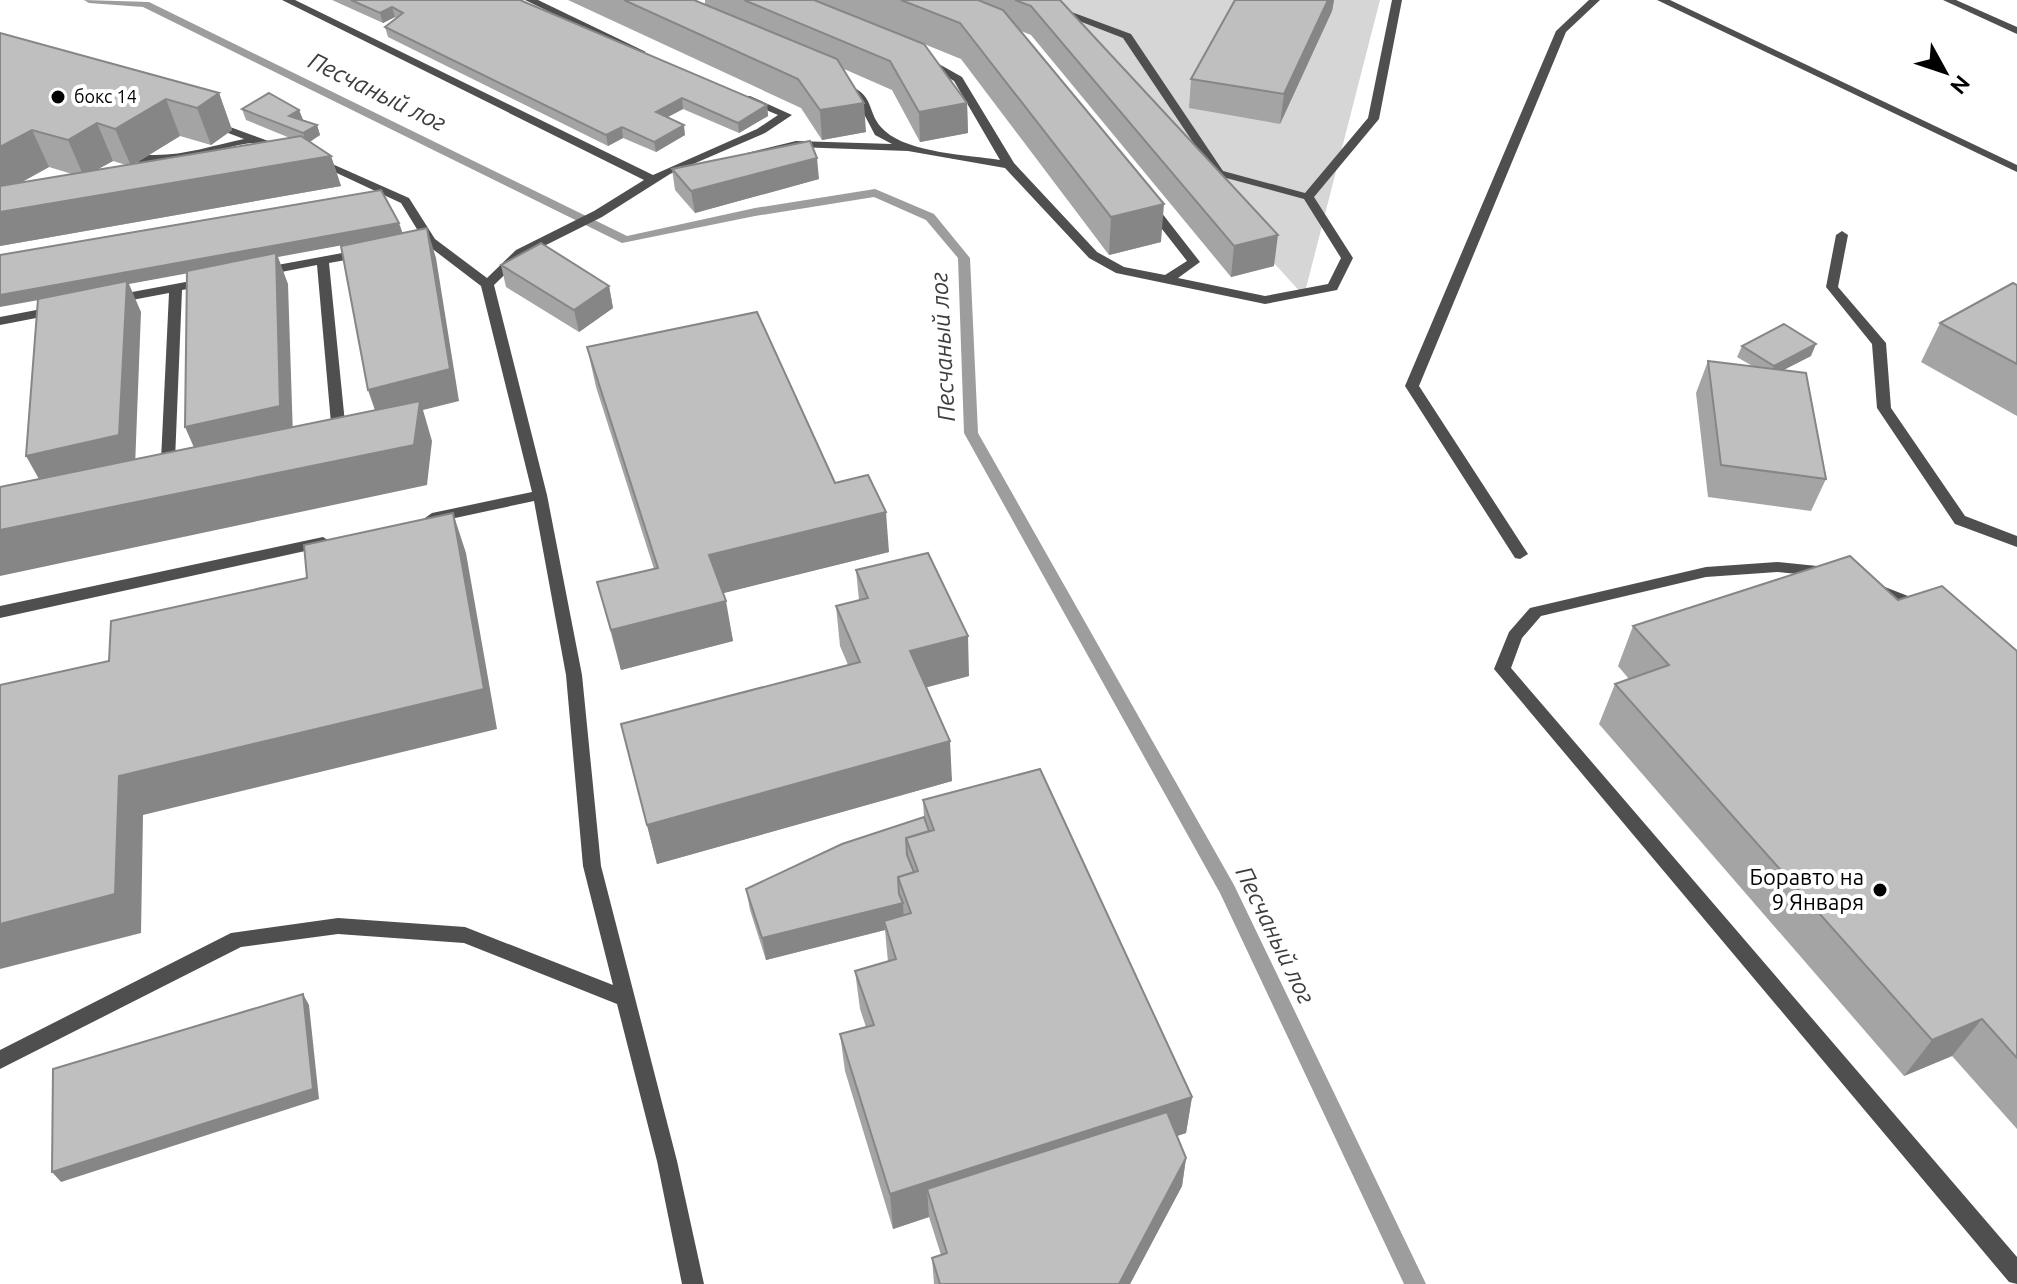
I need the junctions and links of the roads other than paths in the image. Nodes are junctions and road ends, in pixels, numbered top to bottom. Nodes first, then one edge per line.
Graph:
1 (287, 0) edge
2 (530, 0) edge
3 (1030, 0) edge
4 (1397, 0) edge
5 (1595, 0) edge
6 (1662, 0) edge
7 (1948, 0) edge
8 (2017, 31) edge
9 (915, 53) edge
10 (648, 55) edge
11 (830, 80) edge
12 (730, 91) edge
13 (197, 118) edge
14 (256, 139) junction
15 (908, 148) junction
16 (132, 156) edge
17 (184, 159) junction
18 (1009, 165) junction
19 (2017, 169) edge
20 (135, 170) edge
21 (666, 172) junction
22 (653, 180) junction
23 (387, 192) junction
24 (1308, 197) junction
25 (356, 198) edge
26 (1145, 199) edge
27 (1842, 235) dead end
28 (384, 249) edge
29 (323, 261) junction
30 (249, 275) edge
31 (1167, 279) junction
32 (220, 280) edge
33 (487, 284) junction
34 (176, 288) junction
35 (103, 302) edge
36 (73, 307) edge
37 (0, 321) edge
38 (338, 423) edge
39 (168, 460) edge
40 (540, 495) junction
41 (417, 521) edge
42 (339, 538) edge
43 (2017, 542) edge
44 (1520, 554) dead end
45 (0, 612) edge
46 (1937, 616) edge
47 (625, 998) junction
48 (0, 1060) edge
49 (2017, 1274) edge
50 (693, 1284) edge

1 - 22 street
2 - 10 street
3 - 24 street
4 - 24 street
5 - 44 street
6 - 19 street
7 - 8 street
9 - 18 street
11 - 15 street
12 - 21 street
13 - 14 street
14 - 17 street
14 - 23 street
15 - 18 street
15 - 21 street
16 - 17 street
17 - 20 street
18 - 31 street
21 - 22 street
22 - 33 street
23 - 25 street
23 - 33 street
24 - 31 street
26 - 31 street
27 - 43 street
28 - 29 street
29 - 30 street
29 - 38 street
32 - 34 street
33 - 40 street
34 - 35 street
34 - 39 street
36 - 37 street
40 - 41 street
40 - 47 street
42 - 45 street
46 - 49 street
47 - 48 street
47 - 50 street

